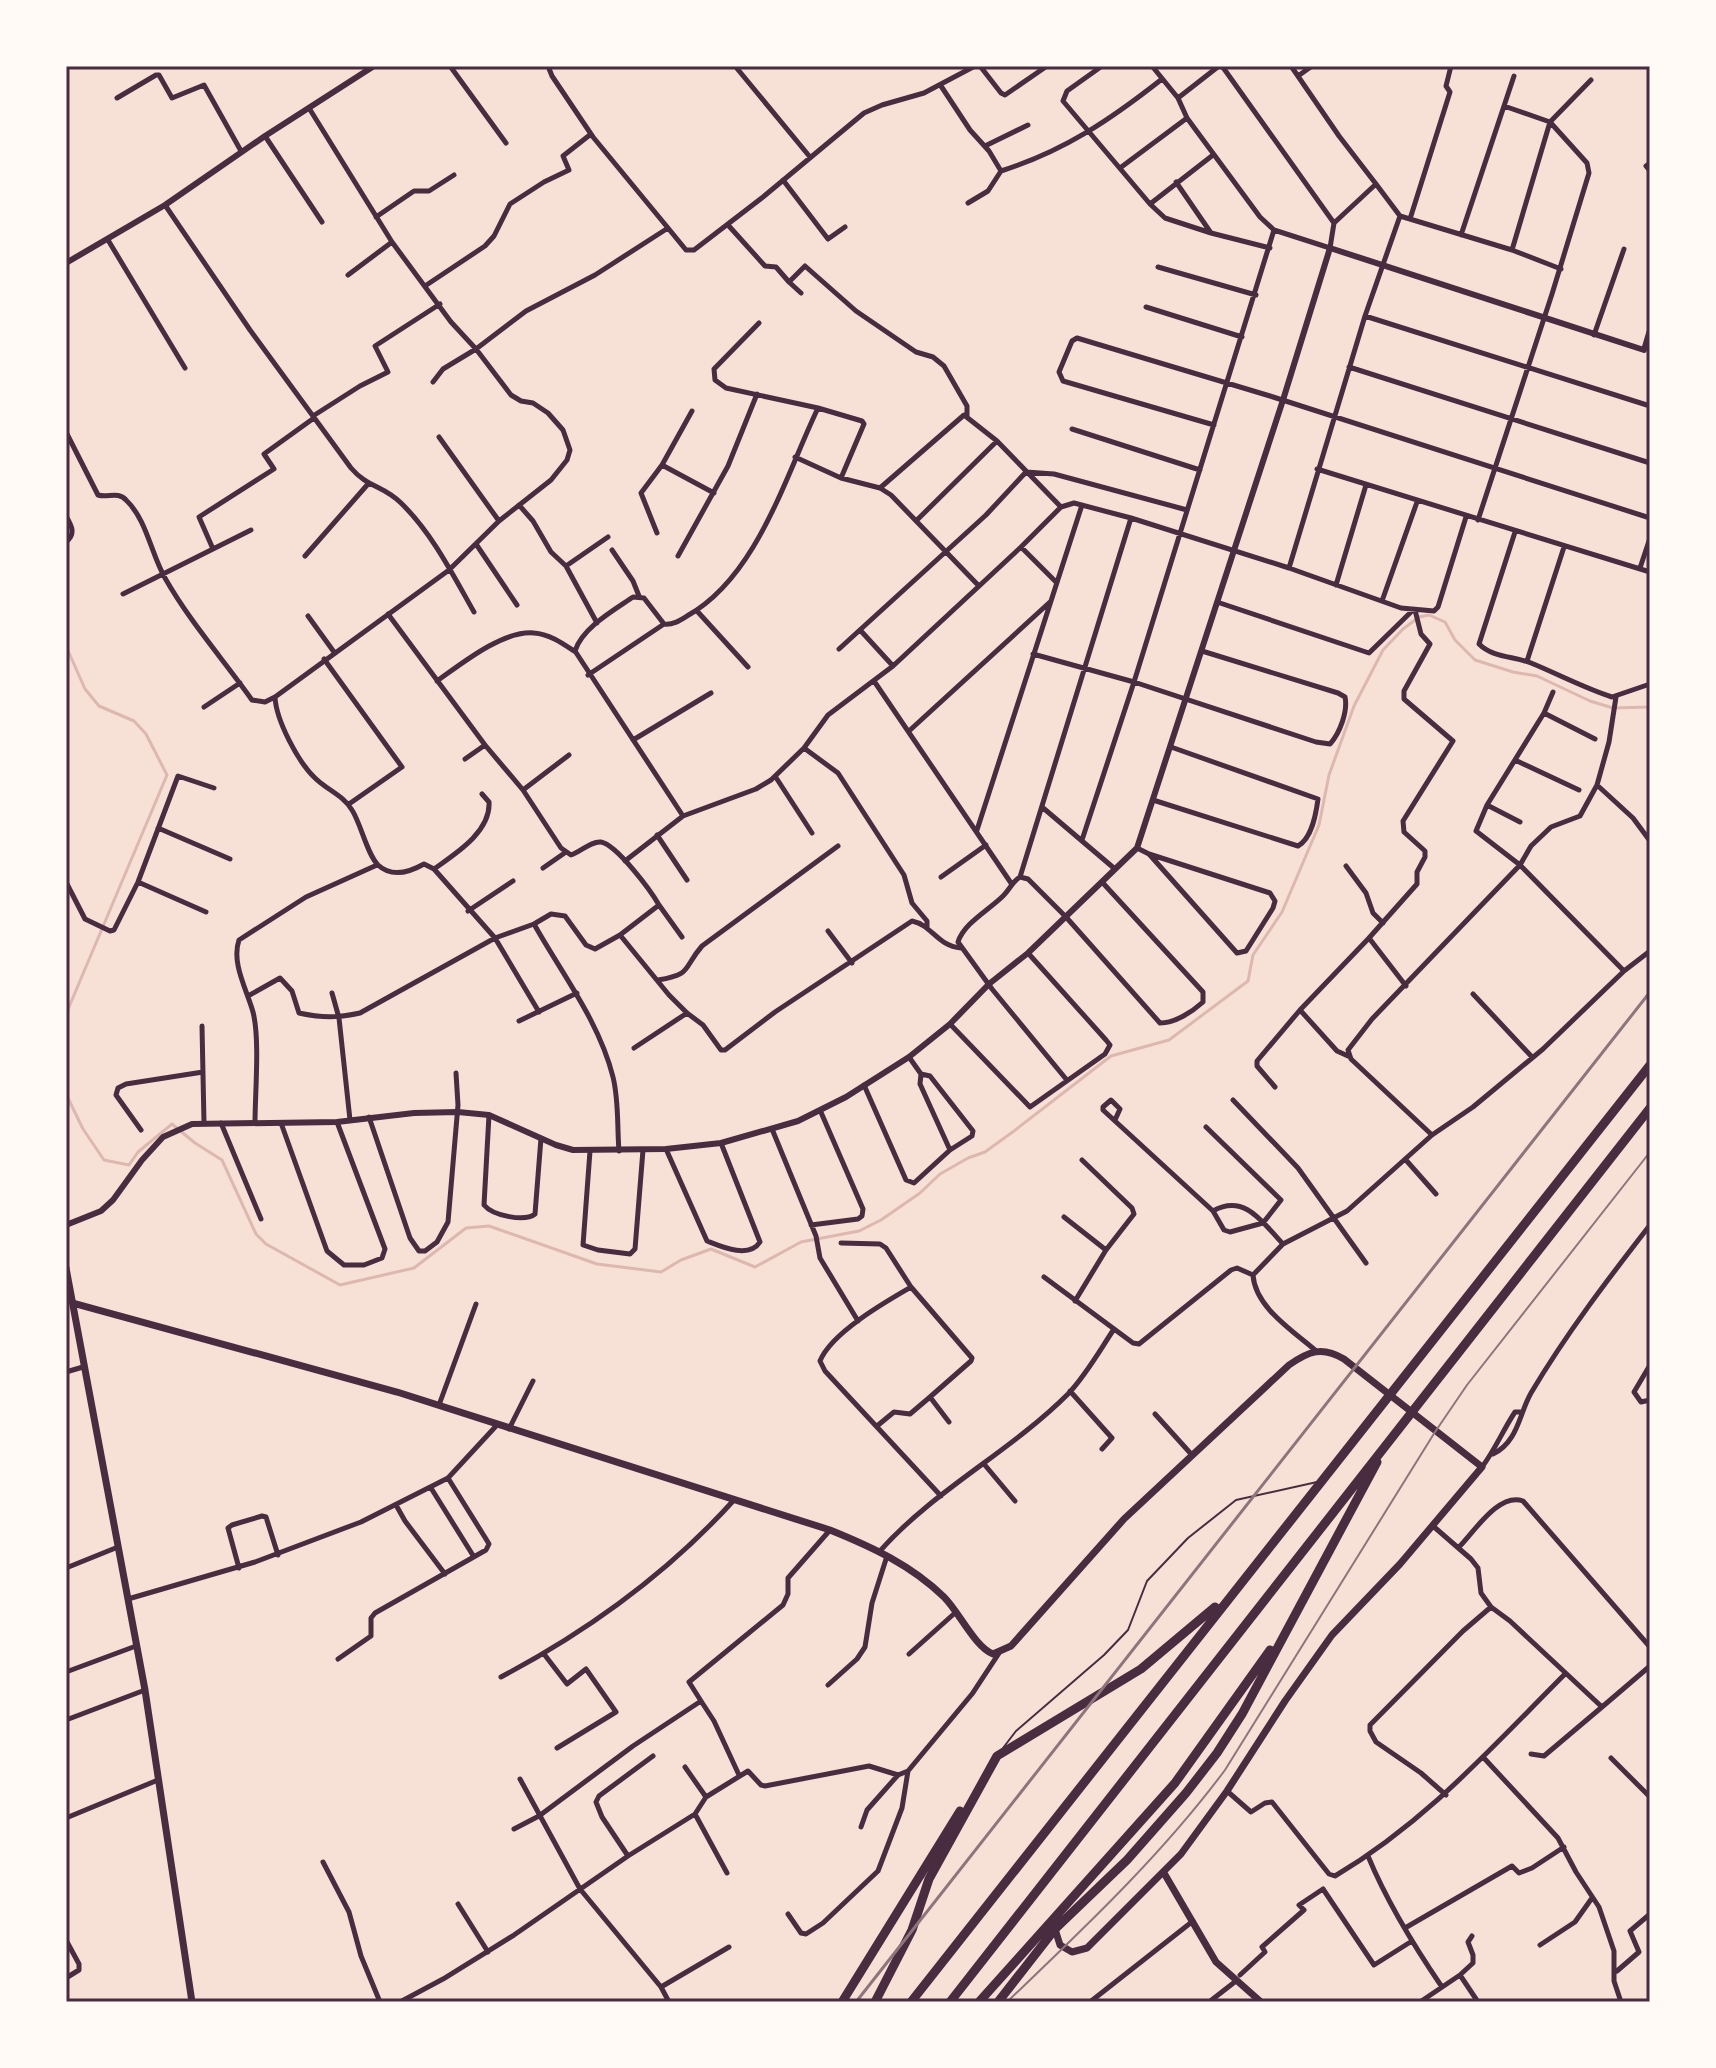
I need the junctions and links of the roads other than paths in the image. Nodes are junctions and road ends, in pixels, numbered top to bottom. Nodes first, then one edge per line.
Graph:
1 (374, 66) edge
2 (450, 66) edge
3 (548, 66) edge
4 (735, 66) edge
5 (977, 66) edge
6 (1047, 66) edge
7 (1102, 66) edge
8 (1152, 66) edge
9 (1220, 66) edge
10 (1291, 66) edge
11 (1312, 66) edge
12 (1451, 66) edge
13 (1298, 76) junction
14 (1514, 76) dead end
15 (1162, 79) junction
16 (1591, 80) dead end
17 (941, 86) junction
18 (117, 98) dead end
19 (1178, 98) junction
20 (1504, 106) junction
21 (309, 108) junction
22 (1187, 118) junction
23 (1550, 122) junction
24 (1028, 125) dead end
25 (1091, 131) junction
26 (591, 134) junction
27 (265, 136) junction
28 (506, 143) dead end
29 (985, 146) junction
30 (241, 151) junction
31 (1213, 155) junction
32 (810, 157) junction
33 (1650, 163) edge
34 (1120, 168) junction
35 (1001, 171) junction
36 (1650, 171) edge
37 (454, 175) dead end
38 (783, 180) junction
39 (1176, 182) junction
40 (1376, 184) junction
41 (968, 203) dead end
42 (1150, 204) junction
43 (165, 205) junction
44 (1400, 216) junction
45 (376, 217) junction
46 (1410, 219) junction
47 (322, 222) dead end
48 (1334, 223) junction
49 (728, 225) junction
50 (845, 227) dead end
51 (668, 228) junction
52 (1274, 230) junction
53 (1211, 233) junction
54 (1460, 235) junction
55 (108, 240) junction
56 (392, 242) junction
57 (1270, 248) junction
58 (1330, 248) junction
59 (1624, 249) dead end
60 (1512, 250) junction
61 (66, 263) edge
62 (1383, 266) junction
63 (1158, 267) dead end
64 (1561, 269) junction
65 (348, 275) dead end
66 (789, 282) junction
67 (425, 286) junction
68 (801, 293) dead end
69 (1256, 295) junction
70 (440, 304) junction
71 (1146, 307) dead end
72 (1365, 316) junction
73 (1545, 317) junction
74 (759, 323) dead end
75 (1650, 330) edge
76 (1594, 335) junction
77 (1242, 337) junction
78 (476, 349) junction
79 (1647, 351) edge
80 (1349, 367) junction
81 (185, 368) dead end
82 (1528, 368) junction
83 (433, 382) dead end
84 (1226, 384) junction
85 (757, 394) junction
86 (1283, 400) junction
87 (1650, 406) edge
88 (818, 408) junction
89 (692, 411) dead end
90 (966, 416) junction
91 (314, 417) junction
92 (1512, 417) junction
93 (1334, 418) junction
94 (1214, 425) junction
95 (1072, 429) dead end
96 (66, 432) edge
97 (439, 437) dead end
98 (997, 441) junction
99 (795, 457) junction
100 (1650, 463) edge
101 (662, 465) junction
102 (1497, 467) junction
103 (1317, 469) junction
104 (1200, 470) junction
105 (1026, 472) junction
106 (841, 478) junction
107 (368, 484) junction
108 (1366, 485) junction
109 (880, 488) junction
110 (714, 493) junction
111 (1417, 502) junction
112 (519, 505) junction
113 (1082, 505) junction
114 (1061, 507) junction
115 (1187, 510) junction
116 (66, 516) edge
117 (1466, 517) junction
118 (1131, 518) junction
119 (1650, 518) edge
120 (1478, 520) junction
121 (499, 521) junction
122 (916, 521) junction
123 (251, 530) dead end
124 (1180, 532) junction
125 (1515, 532) junction
126 (657, 533) dead end
127 (608, 537) dead end
128 (1650, 538) edge
129 (66, 542) edge
130 (476, 544) junction
131 (1021, 547) junction
132 (1564, 547) junction
133 (213, 549) junction
134 (612, 550) dead end
135 (1232, 551) junction
136 (946, 552) junction
137 (305, 556) dead end
138 (678, 556) dead end
139 (566, 566) junction
140 (1289, 568) junction
141 (1640, 568) junction
142 (449, 570) junction
143 (1650, 572) edge
144 (163, 574) junction
145 (1056, 582) junction
146 (978, 585) junction
147 (1336, 585) junction
148 (123, 594) dead end
149 (642, 597) junction
150 (1382, 601) junction
151 (1050, 602) junction
152 (1217, 602) junction
153 (517, 605) dead end
154 (697, 611) junction
155 (1417, 611) junction
156 (474, 612) dead end
157 (388, 614) junction
158 (308, 616) dead end
159 (597, 623) junction
160 (664, 624) junction
161 (861, 631) junction
162 (839, 649) dead end
163 (575, 651) junction
164 (1202, 651) junction
165 (334, 652) junction
166 (1033, 654) junction
167 (324, 659) junction
168 (1527, 661) junction
169 (893, 666) junction
170 (748, 667) dead end
171 (1083, 667) junction
172 (588, 675) junction
173 (437, 681) junction
174 (874, 681) junction
175 (1134, 682) junction
176 (240, 683) junction
177 (1650, 684) edge
178 (1553, 692) dead end
179 (711, 693) dead end
180 (275, 697) junction
181 (1616, 697) junction
182 (1186, 699) junction
183 (204, 707) dead end
184 (1544, 713) junction
185 (909, 731) junction
186 (1595, 739) dead end
187 (633, 740) junction
188 (485, 745) junction
189 (1171, 747) junction
190 (804, 748) junction
191 (569, 755) dead end
192 (465, 759) dead end
193 (1515, 760) junction
194 (775, 776) junction
195 (1597, 785) junction
196 (214, 788) dead end
197 (523, 790) junction
198 (1579, 790) dead end
199 (482, 794) dead end
200 (1153, 800) junction
201 (348, 804) junction
202 (1487, 805) junction
203 (1042, 807) junction
204 (683, 816) junction
205 (1520, 822) dead end
206 (158, 828) junction
207 (977, 830) junction
208 (812, 833) dead end
209 (657, 835) junction
210 (1082, 840) junction
211 (1650, 841) edge
212 (986, 845) junction
213 (838, 846) dead end
214 (1137, 848) junction
215 (566, 852) junction
216 (1149, 854) junction
217 (230, 859) dead end
218 (625, 861) junction
219 (377, 865) junction
220 (1520, 865) junction
221 (1346, 866) dead end
222 (543, 868) dead end
223 (434, 869) junction
224 (1115, 869) junction
225 (941, 877) dead end
226 (1020, 877) junction
227 (687, 880) dead end
228 (513, 881) dead end
229 (66, 882) edge
230 (138, 882) junction
231 (1102, 882) junction
232 (1011, 883) junction
233 (659, 905) junction
234 (468, 911) junction
235 (206, 912) dead end
236 (1066, 917) junction
237 (1383, 923) junction
238 (534, 924) junction
239 (927, 928) junction
240 (828, 931) dead end
241 (620, 935) junction
242 (682, 937) dead end
243 (495, 938) junction
244 (1369, 938) junction
245 (961, 948) junction
246 (1650, 951) edge
247 (1028, 953) junction
248 (852, 963) junction
249 (1624, 971) junction
250 (658, 980) junction
251 (989, 984) junction
252 (1406, 986) junction
253 (332, 993) dead end
254 (577, 993) junction
255 (1473, 994) dead end
256 (248, 996) junction
257 (1300, 1010) junction
258 (539, 1012) junction
259 (687, 1013) junction
260 (339, 1018) junction
261 (519, 1021) dead end
262 (950, 1024) junction
263 (202, 1026) dead end
264 (634, 1048) dead end
265 (1349, 1056) junction
266 (909, 1057) junction
267 (1532, 1057) junction
268 (1650, 1065) edge
269 (203, 1072) junction
270 (456, 1073) dead end
271 (921, 1074) junction
272 (1066, 1079) junction
273 (864, 1085) junction
274 (1275, 1087) dead end
275 (1233, 1100) dead end
276 (1650, 1108) edge
277 (820, 1110) junction
278 (458, 1112) junction
279 (489, 1115) junction
280 (369, 1117) junction
281 (350, 1120) junction
282 (1115, 1120) dead end
283 (337, 1122) junction
284 (204, 1123) junction
285 (221, 1123) junction
286 (255, 1123) junction
287 (281, 1123) junction
288 (1206, 1127) dead end
289 (772, 1129) junction
290 (141, 1130) dead end
291 (1432, 1135) junction
292 (541, 1138) junction
293 (721, 1143) junction
294 (666, 1149) junction
295 (643, 1150) junction
296 (950, 1150) junction
297 (590, 1151) junction
298 (619, 1151) junction
299 (1405, 1159) junction
300 (1082, 1160) dead end
301 (1436, 1194) dead end
302 (1213, 1211) junction
303 (1064, 1217) dead end
304 (1336, 1218) junction
305 (261, 1219) dead end
306 (1263, 1223) junction
307 (66, 1225) edge
308 (811, 1225) junction
309 (1650, 1225) edge
310 (841, 1243) dead end
311 (1283, 1244) junction
312 (1106, 1250) junction
313 (1366, 1263) dead end
314 (66, 1268) edge
315 (1253, 1275) junction
316 (1044, 1277) dead end
317 (911, 1287) junction
318 (1075, 1301) junction
319 (73, 1303) junction
320 (476, 1304) dead end
321 (858, 1321) junction
322 (1114, 1329) junction
323 (1315, 1350) junction
324 (1650, 1365) edge
325 (83, 1367) junction
326 (66, 1372) edge
327 (533, 1381) dead end
328 (1070, 1391) junction
329 (930, 1397) junction
330 (1650, 1400) edge
331 (439, 1405) junction
332 (1520, 1412) junction
333 (1155, 1414) dead end
334 (949, 1422) dead end
335 (497, 1425) junction
336 (877, 1426) junction
337 (509, 1429) junction
338 (1391, 1436) junction
339 (1102, 1449) dead end
340 (1493, 1454) junction
341 (1192, 1455) junction
342 (984, 1464) junction
343 (1482, 1467) junction
344 (448, 1478) junction
345 (1323, 1480) junction
346 (431, 1488) junction
347 (941, 1496) junction
348 (735, 1499) junction
349 (1015, 1501) dead end
350 (396, 1505) junction
351 (1433, 1526) junction
352 (830, 1530) junction
353 (118, 1547) junction
354 (1459, 1547) junction
355 (883, 1553) junction
356 (278, 1555) junction
357 (474, 1557) junction
358 (66, 1568) edge
359 (239, 1568) junction
360 (445, 1574) junction
361 (1230, 1594) junction
362 (128, 1599) junction
363 (1491, 1607) junction
364 (957, 1612) junction
365 (1293, 1617) junction
366 (136, 1646) junction
367 (1650, 1647) edge
368 (996, 1653) junction
369 (544, 1654) junction
370 (909, 1654) dead end
371 (338, 1659) dead end
372 (1650, 1666) edge
373 (66, 1672) edge
374 (1565, 1674) junction
375 (501, 1677) dead end
376 (828, 1685) dead end
377 (145, 1690) junction
378 (701, 1701) junction
379 (1602, 1707) junction
380 (66, 1720) edge
381 (557, 1748) dead end
382 (1531, 1754) dead end
383 (653, 1756) dead end
384 (997, 1756) junction
385 (1483, 1757) junction
386 (1611, 1758) dead end
387 (685, 1767) dead end
388 (908, 1771) junction
389 (739, 1775) junction
390 (898, 1775) junction
391 (520, 1779) dead end
392 (158, 1780) junction
393 (977, 1789) junction
394 (1227, 1791) junction
395 (1446, 1795) junction
396 (706, 1797) junction
397 (1650, 1797) edge
398 (695, 1814) junction
399 (539, 1816) junction
400 (66, 1818) edge
401 (861, 1827) dead end
402 (514, 1829) dead end
403 (1564, 1847) junction
404 (628, 1856) junction
405 (1368, 1856) junction
406 (323, 1862) dead end
407 (727, 1873) dead end
408 (1164, 1873) junction
409 (580, 1889) junction
410 (1592, 1898) junction
411 (458, 1904) dead end
412 (788, 1914) dead end
413 (1650, 1914) edge
414 (1193, 1921) junction
415 (1405, 1928) junction
416 (1055, 1929) junction
417 (1472, 1936) dead end
418 (66, 1940) edge
419 (1412, 1941) junction
420 (1540, 1945) dead end
421 (729, 1947) dead end
422 (488, 1952) junction
423 (1616, 1972) junction
424 (1460, 1975) junction
425 (66, 1978) edge
426 (1238, 1978) junction
427 (661, 1987) junction
428 (1442, 1987) junction
429 (192, 2002) edge
430 (380, 2002) edge
431 (400, 2002) edge
432 (669, 2002) edge
433 (842, 2002) edge
434 (875, 2002) edge
435 (911, 2002) edge
436 (950, 2002) edge
437 (979, 2002) edge
438 (998, 2002) edge
439 (1090, 2002) edge
440 (1209, 2002) edge
441 (1261, 2002) edge
442 (1420, 2002) edge
443 (1478, 2002) edge
444 (1621, 2002) edge

1 - 21 street
2 - 28 street
3 - 26 street
4 - 32 street
5 - 6 street
5 - 17 street
7 - 25 street
8 - 15 street
9 - 19 street
9 - 48 street
10 - 13 street
11 - 13 street
12 - 46 street
13 - 40 street
14 - 20 street
15 - 19 street
15 - 25 street
16 - 23 street
17 - 29 street
17 - 32 street
18 - 30 street
19 - 22 street
20 - 23 street
20 - 54 street
21 - 27 street
21 - 45 street
22 - 31 street
22 - 34 street
23 - 60 street
23 - 64 street
24 - 29 street
25 - 34 street
25 - 35 street
26 - 51 street
26 - 67 street
27 - 30 street
27 - 47 street
29 - 35 street
30 - 43 street
31 - 39 street
31 - 52 street
32 - 38 street
33 - 36 street
34 - 42 street
35 - 41 street
37 - 45 street
38 - 49 street
38 - 50 street
39 - 42 street
39 - 53 street
40 - 44 street
40 - 48 street
42 - 53 street
43 - 55 street
43 - 91 street
44 - 46 street
44 - 62 street
45 - 56 street
46 - 54 street
48 - 58 street
49 - 51 street
49 - 66 street
51 - 78 street
52 - 57 street
52 - 58 street
53 - 57 street
54 - 60 street
55 - 61 street
55 - 81 street
56 - 65 street
56 - 67 street
57 - 69 street
58 - 62 street
58 - 86 street
59 - 76 street
60 - 64 street
62 - 72 street
62 - 73 street
63 - 69 street
64 - 73 street
66 - 68 street
66 - 90 street
67 - 70 street
69 - 77 street
70 - 78 street
70 - 91 street
71 - 77 street
72 - 80 street
72 - 82 street
73 - 76 street
73 - 82 street
74 - 85 street
75 - 79 street
76 - 79 street
77 - 84 street
78 - 83 street
78 - 112 street
80 - 92 street
80 - 93 street
82 - 87 street
82 - 92 street
84 - 86 street
84 - 94 street
84 - 94 street
85 - 88 street
85 - 110 street
86 - 93 street
86 - 135 street
88 - 99 street
88 - 106 street
89 - 101 street
90 - 98 street
90 - 109 street
91 - 107 street
91 - 133 street
92 - 100 street
92 - 102 street
93 - 102 street
93 - 103 street
94 - 104 street
95 - 104 street
96 - 144 street
97 - 121 street
98 - 105 street
98 - 122 street
99 - 106 street
99 - 154 street
101 - 110 street
101 - 126 street
102 - 119 street
102 - 120 street
103 - 108 street
103 - 140 street
104 - 115 street
105 - 114 street
105 - 115 street
105 - 136 street
106 - 109 street
107 - 137 street
107 - 142 street
108 - 111 street
108 - 147 street
109 - 122 street
110 - 138 street
111 - 117 street
111 - 150 street
112 - 121 street
112 - 139 street
113 - 114 street
113 - 118 street
113 - 145 street
114 - 131 street
115 - 124 street
116 - 129 street
117 - 120 street
117 - 155 street
118 - 124 street
118 - 171 street
120 - 125 street
121 - 130 street
122 - 136 street
123 - 133 street
124 - 135 street
124 - 175 street
125 - 132 street
125 - 168 street
127 - 139 street
128 - 141 street
130 - 142 street
130 - 153 street
131 - 145 street
131 - 146 street
132 - 141 street
132 - 168 street
133 - 144 street
134 - 149 street
135 - 140 street
135 - 152 street
136 - 146 street
136 - 161 street
139 - 159 street
140 - 147 street
141 - 143 street
142 - 156 street
142 - 157 street
144 - 148 street
144 - 176 street
145 - 151 street
146 - 169 street
147 - 150 street
149 - 159 street
149 - 160 street
150 - 155 street
151 - 166 street
151 - 185 street
152 - 155 street
152 - 164 street
154 - 160 street
154 - 170 street
155 - 237 street
157 - 165 street
157 - 173 street
158 - 165 street
159 - 163 street
160 - 172 street
161 - 162 street
161 - 169 street
163 - 172 street
163 - 173 street
164 - 182 street
164 - 182 street
165 - 167 street
166 - 171 street
166 - 207 street
167 - 180 street
167 - 201 street
168 - 181 street
169 - 174 street
171 - 175 street
171 - 203 street
172 - 187 street
173 - 188 street
174 - 185 street
174 - 190 street
175 - 182 street
175 - 210 street
176 - 180 street
176 - 183 street
177 - 181 street
178 - 184 street
179 - 187 street
180 - 201 street
181 - 195 street
182 - 189 street
184 - 186 street
184 - 193 street
185 - 207 street
187 - 204 street
188 - 192 street
188 - 197 street
189 - 200 street
189 - 200 street
190 - 194 street
190 - 239 street
191 - 197 street
193 - 198 street
193 - 202 street
194 - 204 street
194 - 208 street
195 - 211 street
195 - 220 street
196 - 206 street
197 - 215 street
199 - 223 street
200 - 214 street
201 - 219 street
202 - 205 street
202 - 220 street
203 - 210 street
203 - 226 street
204 - 209 street
206 - 217 street
206 - 230 street
207 - 212 street
209 - 218 street
209 - 227 street
210 - 224 street
212 - 225 street
212 - 232 street
213 - 250 street
214 - 216 street
214 - 224 street
215 - 218 street
215 - 222 street
216 - 216 street
218 - 233 street
219 - 223 street
219 - 256 street
220 - 249 street
220 - 252 street
221 - 237 street
223 - 234 street
224 - 231 street
226 - 232 street
226 - 236 street
228 - 234 street
229 - 230 street
230 - 235 street
231 - 236 street
231 - 236 street
232 - 245 street
233 - 241 street
233 - 242 street
234 - 243 street
236 - 247 street
237 - 244 street
238 - 241 street
238 - 243 street
238 - 254 street
239 - 245 street
239 - 248 street
240 - 248 street
241 - 250 street
243 - 258 street
243 - 260 street
244 - 252 street
244 - 257 street
245 - 251 street
246 - 249 street
247 - 251 street
247 - 272 street
248 - 259 street
249 - 267 street
250 - 259 street
251 - 262 street
251 - 272 street
252 - 265 street
253 - 260 street
254 - 258 street
254 - 298 street
255 - 267 street
256 - 260 street
256 - 286 street
257 - 265 street
257 - 274 street
258 - 261 street
259 - 264 street
260 - 281 street
262 - 266 street
262 - 272 street
263 - 269 street
265 - 291 street
266 - 271 street
266 - 273 street
267 - 291 street
268 - 345 highway
269 - 284 street
269 - 290 street
270 - 278 street
271 - 296 street
271 - 296 street
273 - 277 street
273 - 296 street
275 - 304 street
276 - 338 highway
277 - 289 street
277 - 308 street
278 - 279 street
278 - 280 street
278 - 280 street
279 - 292 street
279 - 292 street
280 - 281 street
281 - 283 street
282 - 302 street
283 - 287 street
283 - 287 street
284 - 285 street
284 - 307 street
285 - 286 street
285 - 305 street
286 - 287 street
288 - 306 street
289 - 293 street
289 - 308 street
291 - 299 street
292 - 297 street
293 - 294 street
293 - 294 street
294 - 295 street
295 - 297 street
295 - 298 street
297 - 298 street
299 - 301 street
299 - 304 street
300 - 312 street
302 - 306 street
302 - 306 street
303 - 312 street
304 - 311 street
304 - 313 street
306 - 311 street
308 - 321 street
309 - 332 street
310 - 317 street
311 - 315 street
312 - 318 street
314 - 319 main road
315 - 322 street
315 - 323 street
316 - 318 street
317 - 321 street
317 - 329 street
318 - 322 street
319 - 325 main road
319 - 331 main road
320 - 331 street
321 - 336 street
322 - 328 street
323 - 341 main road
323 - 343 main road
324 - 330 street
325 - 326 street
325 - 353 main road
327 - 337 street
328 - 339 street
328 - 342 street
329 - 334 street
329 - 336 street
331 - 335 main road
332 - 340 street
332 - 340 street
333 - 341 street
335 - 337 main road
335 - 344 street
336 - 347 street
337 - 348 main road
338 - 365 highway
338 - 436 highway
340 - 343 street
341 - 368 main road
342 - 347 street
342 - 349 street
343 - 351 main road
344 - 346 street
344 - 357 street
345 - 361 highway
345 - 384 lane
346 - 350 street
346 - 357 street
347 - 355 street
348 - 352 main road
348 - 369 street
350 - 356 street
350 - 360 street
351 - 354 street
351 - 394 main road
352 - 355 main road
352 - 378 street
353 - 358 street
353 - 362 main road
354 - 363 street
354 - 367 street
355 - 364 main road
355 - 376 street
356 - 359 street
356 - 359 street
357 - 360 street
359 - 362 street
360 - 371 street
361 - 384 highway
361 - 435 highway
362 - 366 main road
363 - 374 street
363 - 395 street
364 - 368 main road
364 - 370 street
365 - 416 highway
365 - 437 highway
366 - 373 street
366 - 377 main road
368 - 388 street
369 - 375 street
369 - 381 street
372 - 379 street
374 - 379 street
374 - 385 street
377 - 380 street
377 - 392 main road
378 - 389 street
378 - 399 street
379 - 382 street
383 - 404 street
384 - 393 highway
385 - 395 street
385 - 403 street
386 - 397 street
387 - 396 street
388 - 390 street
388 - 412 street
389 - 390 street
389 - 396 street
390 - 401 street
391 - 399 street
392 - 400 street
392 - 429 main road
393 - 433 highway
393 - 434 highway
394 - 405 street
394 - 408 main road
395 - 405 street
396 - 398 street
398 - 404 street
398 - 407 street
399 - 402 street
399 - 409 street
403 - 410 street
403 - 415 street
404 - 409 street
405 - 415 street
406 - 430 street
408 - 414 main road
408 - 416 main road
409 - 422 street
409 - 427 street
410 - 420 street
410 - 423 street
411 - 422 street
413 - 423 street
414 - 426 main road
414 - 439 street
415 - 419 street
416 - 438 highway
417 - 424 street
418 - 425 street
419 - 426 street
419 - 428 street
421 - 427 street
422 - 431 street
423 - 444 street
424 - 428 street
424 - 443 street
426 - 440 street
426 - 441 main road
427 - 432 street
428 - 442 street

